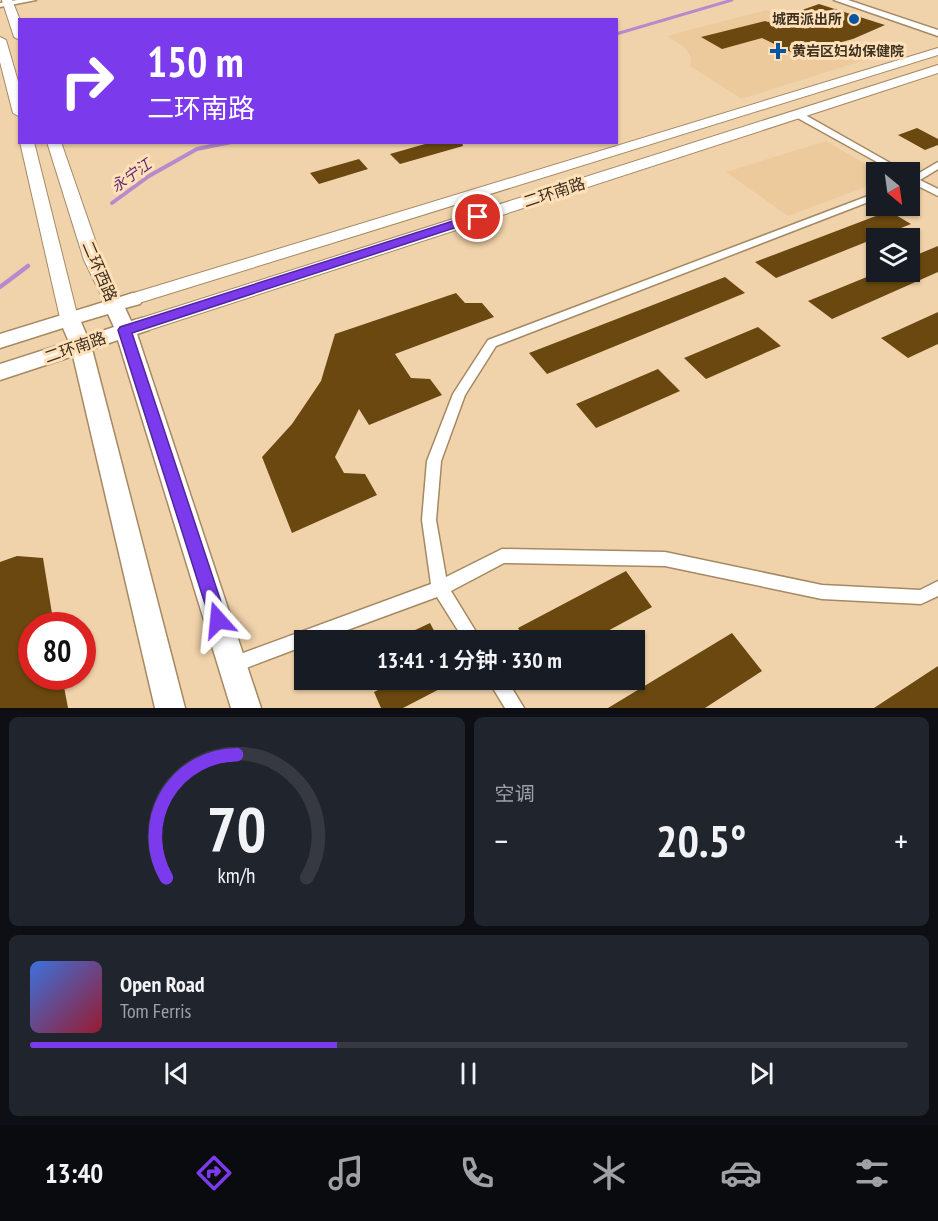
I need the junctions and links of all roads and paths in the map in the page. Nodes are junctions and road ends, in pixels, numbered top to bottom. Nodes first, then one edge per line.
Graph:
1 (32, 0) edge
2 (840, 0) edge
3 (867, 0) edge
4 (5, 3) edge
5 (938, 22) edge
6 (18, 32) edge
7 (938, 33) edge
8 (0, 40) edge
9 (938, 51) edge
10 (938, 69) edge
11 (18, 106) edge
12 (797, 114) junction
13 (27, 144) edge
14 (55, 144) edge
15 (883, 162) edge
16 (938, 165) edge
17 (920, 175) edge
18 (920, 184) edge
19 (938, 193) edge
20 (866, 200) edge
21 (124, 302) junction
22 (69, 318) junction
23 (133, 328) junction
24 (0, 341) edge
25 (81, 346) junction
26 (0, 372) edge
27 (440, 588) junction
28 (938, 588) edge
29 (467, 630) edge
30 (233, 665) junction
31 (503, 690) edge
32 (170, 708) edge
33 (246, 708) edge
34 (515, 708) edge

1 - 4 street
2 - 7 main road
3 - 5 main road
4 - 6 main road
8 - 11 main road
9 - 21 main road, 二环南路
10 - 12 main road, 二环南路
12 - 15 street
12 - 23 main road, 二环南路
13 - 22 main road
14 - 21 main road, 二环西路
16 - 17 street
18 - 19 street
20 - 27 street
21 - 22 highway, 二环南路
21 - 23 highway, 二环西路
22 - 24 highway, 二环南路
22 - 25 highway
23 - 25 highway, 二环南路
23 - 30 highway, 二环西路
25 - 26 highway, 二环南路
25 - 32 highway
27 - 28 street
27 - 29 street
27 - 30 street
30 - 33 highway, 二环西路
31 - 34 street

